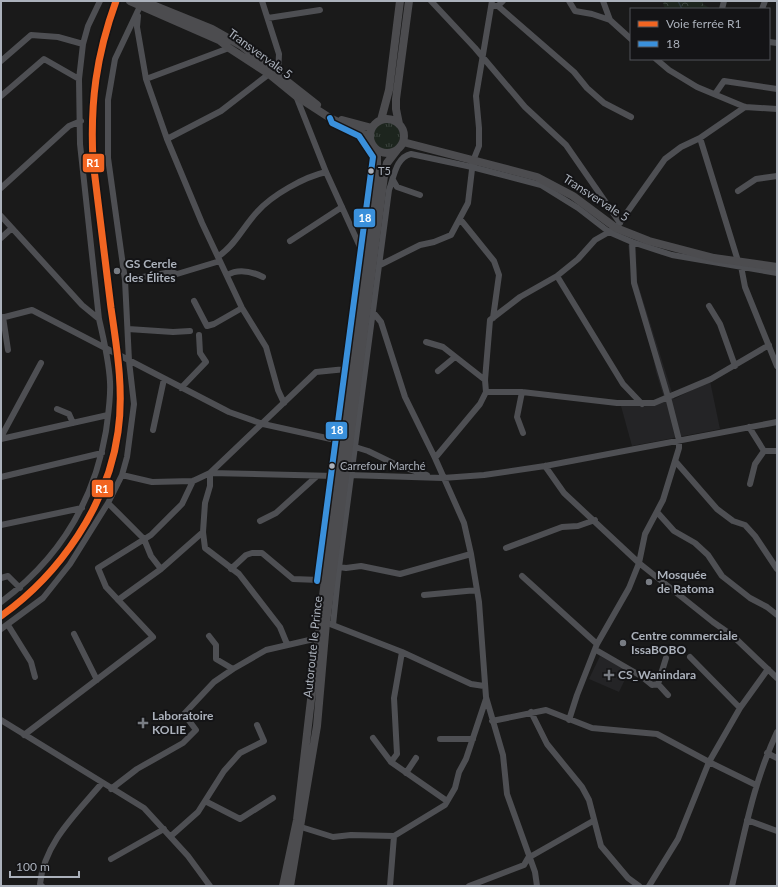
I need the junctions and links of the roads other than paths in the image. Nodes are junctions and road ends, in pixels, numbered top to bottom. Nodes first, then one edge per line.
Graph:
1 (100, 1) edge
2 (130, 1) edge
3 (262, 1) edge
4 (400, 1) edge
5 (409, 1) edge
6 (431, 1) edge
7 (569, 1) edge
8 (603, 1) edge
9 (142, 2) edge
10 (496, 4) edge
11 (320, 10) dead end
12 (268, 18) junction
13 (610, 20) junction
14 (630, 38) edge
15 (84, 44) junction
16 (229, 48) junction
17 (483, 57) junction
18 (657, 60) edge
19 (1, 61) edge
20 (269, 74) junction
21 (278, 75) junction
22 (79, 79) junction
23 (146, 79) junction
24 (777, 89) edge
25 (715, 94) junction
26 (1, 96) edge
27 (296, 96) junction
28 (746, 107) junction
29 (777, 109) edge
30 (631, 117) dead end
31 (330, 118) junction
32 (381, 120) junction
33 (81, 121) junction
34 (399, 124) junction
35 (372, 128) junction
36 (370, 138) junction
37 (700, 138) junction
38 (167, 140) junction
39 (403, 142) junction
40 (397, 150) junction
41 (377, 151) junction
42 (472, 164) junction
43 (326, 172) junction
44 (777, 176) edge
45 (393, 180) junction
46 (373, 187) junction
47 (1, 188) edge
48 (738, 191) dead end
49 (420, 195) dead end
50 (342, 208) junction
51 (1, 216) edge
52 (460, 219) junction
53 (12, 228) junction
54 (615, 228) junction
55 (380, 234) junction
56 (1, 238) edge
57 (290, 241) dead end
58 (632, 242) junction
59 (361, 250) junction
60 (219, 259) junction
61 (740, 264) junction
62 (380, 265) junction
63 (777, 267) edge
64 (777, 273) edge
65 (227, 275) junction
66 (557, 276) junction
67 (264, 277) dead end
68 (125, 280) junction
69 (194, 301) dead end
70 (709, 306) dead end
71 (242, 308) junction
72 (370, 311) junction
73 (2, 317) edge
74 (493, 318) junction
75 (99, 319) junction
76 (128, 329) junction
77 (190, 330) dead end
78 (199, 336) dead end
79 (426, 342) dead end
80 (769, 345) junction
81 (106, 348) junction
82 (8, 350) dead end
83 (455, 356) junction
84 (129, 361) junction
85 (41, 362) dead end
86 (735, 366) junction
87 (777, 366) edge
88 (346, 369) junction
89 (438, 371) dead end
90 (164, 380) junction
91 (485, 380) junction
92 (181, 388) junction
93 (486, 392) junction
94 (522, 392) junction
95 (668, 397) junction
96 (284, 403) junction
97 (642, 404) junction
98 (58, 409) dead end
99 (108, 415) junction
100 (777, 422) edge
101 (73, 423) junction
102 (263, 424) junction
103 (749, 427) junction
104 (153, 430) dead end
105 (523, 433) dead end
106 (1, 438) edge
107 (679, 440) junction
108 (345, 443) junction
109 (764, 451) junction
110 (777, 451) edge
111 (102, 453) junction
112 (435, 458) junction
113 (676, 462) junction
114 (545, 466) junction
115 (210, 474) junction
116 (122, 475) junction
117 (317, 476) junction
118 (341, 476) junction
119 (1, 477) edge
120 (431, 477) junction
121 (443, 478) junction
122 (193, 481) junction
123 (750, 484) dead end
124 (108, 503) junction
125 (82, 508) junction
126 (657, 512) junction
127 (595, 520) junction
128 (260, 521) dead end
129 (1, 525) edge
130 (204, 532) junction
131 (144, 539) junction
132 (506, 548) dead end
133 (471, 554) junction
134 (638, 563) junction
135 (339, 567) junction
136 (161, 569) junction
137 (231, 569) junction
138 (777, 569) edge
139 (522, 576) dead end
140 (1, 578) edge
141 (321, 580) junction
142 (20, 588) junction
143 (477, 590) junction
144 (424, 595) dead end
145 (118, 600) junction
146 (1, 602) edge
147 (777, 615) edge
148 (330, 624) junction
149 (8, 625) junction
150 (1, 629) edge
151 (74, 634) dead end
152 (209, 636) dead end
153 (318, 638) junction
154 (287, 644) junction
155 (597, 647) junction
156 (402, 652) junction
157 (690, 657) dead end
158 (666, 658) dead end
159 (233, 669) junction
160 (768, 669) junction
161 (36, 677) dead end
162 (777, 678) edge
163 (97, 680) junction
164 (658, 684) junction
165 (484, 686) junction
166 (668, 695) dead end
167 (486, 697) junction
168 (740, 708) junction
169 (531, 712) junction
170 (1, 720) edge
171 (569, 720) junction
172 (492, 721) junction
173 (257, 725) dead end
174 (777, 732) edge
175 (24, 735) junction
176 (373, 738) dead end
177 (440, 739) dead end
178 (472, 739) junction
179 (767, 753) junction
180 (416, 758) dead end
181 (777, 758) edge
182 (391, 762) junction
183 (709, 762) junction
184 (406, 774) junction
185 (102, 783) junction
186 (756, 785) junction
187 (111, 789) junction
188 (273, 798) dead end
189 (205, 801) junction
190 (447, 801) junction
191 (747, 820) junction
192 (593, 821) junction
193 (301, 827) junction
194 (164, 829) junction
195 (777, 830) edge
196 (171, 836) junction
197 (394, 836) junction
198 (528, 858) junction
199 (112, 859) dead end
200 (42, 886) edge
201 (210, 886) edge
202 (284, 886) edge
203 (290, 886) edge
204 (390, 886) edge
205 (469, 886) edge
206 (537, 886) edge
207 (639, 886) edge
208 (649, 886) edge
209 (732, 886) edge

1 - 15 street
2 - 9 main road, Transvervale 5
3 - 12 street
4 - 32 main road
5 - 34 main road
6 - 17 street
7 - 13 street
8 - 13 street
9 - 16 main road, Transvervale 5
9 - 21 main road, Transvervale 5
9 - 23 street
9 - 68 street
10 - 17 street
10 - 30 street
11 - 12 street
12 - 21 street
13 - 14 street
15 - 19 street
15 - 22 street
16 - 20 main road, Transvervale 5
16 - 23 street
17 - 42 street
17 - 54 street
18 - 25 street
20 - 27 main road, Transvervale 5
20 - 38 street
21 - 35 main road, Transvervale 5
22 - 26 street
22 - 33 street
23 - 38 street
24 - 25 street
25 - 28 street
27 - 31 main road, Transvervale 5
27 - 43 street
28 - 29 street
28 - 37 street
31 - 36 main road, Transvervale 5
31 - 46 street
32 - 34 main road
32 - 35 main road
33 - 47 street
33 - 75 street
34 - 39 main road
35 - 36 main road
36 - 41 main road
37 - 54 street
37 - 61 street
38 - 60 street
39 - 40 main road
39 - 42 main road, Transvervale 5
40 - 41 main road
40 - 55 main road, Autoroute le Prince
41 - 46 main road, Autoroute le Prince
42 - 45 street
42 - 52 street
42 - 54 main road, Transvervale 5
43 - 50 street
43 - 60 street
44 - 48 street
45 - 49 street
45 - 55 street
46 - 59 street
46 - 108 main road, Autoroute le Prince
50 - 57 street
50 - 59 street
51 - 53 street
52 - 62 street
52 - 74 street
53 - 56 street
53 - 75 street
54 - 58 street
54 - 61 main road, Transvervale 5
54 - 66 street
55 - 62 street
55 - 72 main road, Autoroute le Prince
58 - 61 street
58 - 95 street
59 - 88 street
60 - 65 street
60 - 68 street
61 - 63 main road, Transvervale 5
61 - 64 street
61 - 80 street
62 - 72 street
65 - 67 street
65 - 71 street
66 - 74 street
66 - 97 street
68 - 76 street
69 - 71 street
70 - 86 street
71 - 96 street
72 - 108 main road, Autoroute le Prince
72 - 112 street
73 - 81 street
73 - 82 street
74 - 91 street
75 - 81 street
76 - 77 street
76 - 84 street
78 - 92 street
79 - 83 street
80 - 86 street
80 - 87 street
81 - 84 street
81 - 99 street
83 - 89 street
83 - 91 street
84 - 90 street
84 - 116 street
85 - 106 street
86 - 95 street
88 - 96 street
88 - 108 street
90 - 92 street
90 - 104 street
91 - 93 street
92 - 102 street
93 - 94 street
93 - 112 street
94 - 97 street
94 - 105 street
95 - 97 street
95 - 107 street
96 - 102 street
98 - 101 street
99 - 101 street
99 - 111 street
100 - 103 street
101 - 106 street
102 - 108 street
102 - 115 street
103 - 107 street
103 - 109 street
107 - 113 street
107 - 114 street
108 - 118 main road, Autoroute le Prince
108 - 118 street
108 - 120 street
109 - 110 street
109 - 123 street
111 - 119 street
111 - 125 street
112 - 121 street
113 - 126 street
113 - 138 street
114 - 121 street
114 - 127 street
115 - 117 street
115 - 122 street
115 - 130 street
116 - 122 street
116 - 124 street
117 - 118 street
117 - 128 street
118 - 120 street
118 - 135 street
118 - 141 main road, Autoroute le Prince
118 - 148 main road, Autoroute le Prince
120 - 121 street
121 - 133 street
122 - 131 street
124 - 131 street
124 - 149 street
125 - 129 street
125 - 142 street
126 - 134 street
126 - 147 street
127 - 132 street
127 - 134 street
130 - 136 street
130 - 137 street
131 - 136 street
131 - 145 street
133 - 135 street
133 - 143 street
134 - 155 street
134 - 160 street
135 - 148 street
136 - 145 street
137 - 141 street
137 - 154 street
139 - 155 street
140 - 142 street
141 - 153 main road, Autoroute le Prince
142 - 146 street
143 - 144 street
143 - 165 street
145 - 163 street
148 - 156 street
148 - 193 main road, Autoroute le Prince
149 - 150 street
149 - 161 street
151 - 163 street
152 - 159 street
153 - 154 street
153 - 202 main road, Autoroute le Prince
154 - 159 street
155 - 164 street
155 - 171 street
156 - 165 street
156 - 182 street
157 - 168 street
158 - 164 street
159 - 187 street
160 - 162 street
160 - 168 street
163 - 175 street
164 - 166 street
165 - 167 street
167 - 172 street
167 - 178 street
168 - 183 street
169 - 171 street
169 - 172 street
169 - 192 street
170 - 175 street
171 - 183 street
172 - 198 street
173 - 189 street
174 - 179 street
175 - 185 street
176 - 182 street
177 - 178 street
178 - 190 street
179 - 181 street
179 - 186 street
180 - 184 street
182 - 184 street
183 - 186 street
183 - 208 street
184 - 190 street
185 - 187 street
185 - 200 street
186 - 191 street
187 - 194 street
188 - 189 street
189 - 196 street
190 - 197 street
191 - 195 street
191 - 209 street
192 - 198 street
192 - 207 street
193 - 197 street
193 - 203 main road, Autoroute le Prince
194 - 196 street
194 - 199 street
196 - 201 street
197 - 204 street
198 - 205 street
198 - 206 street

